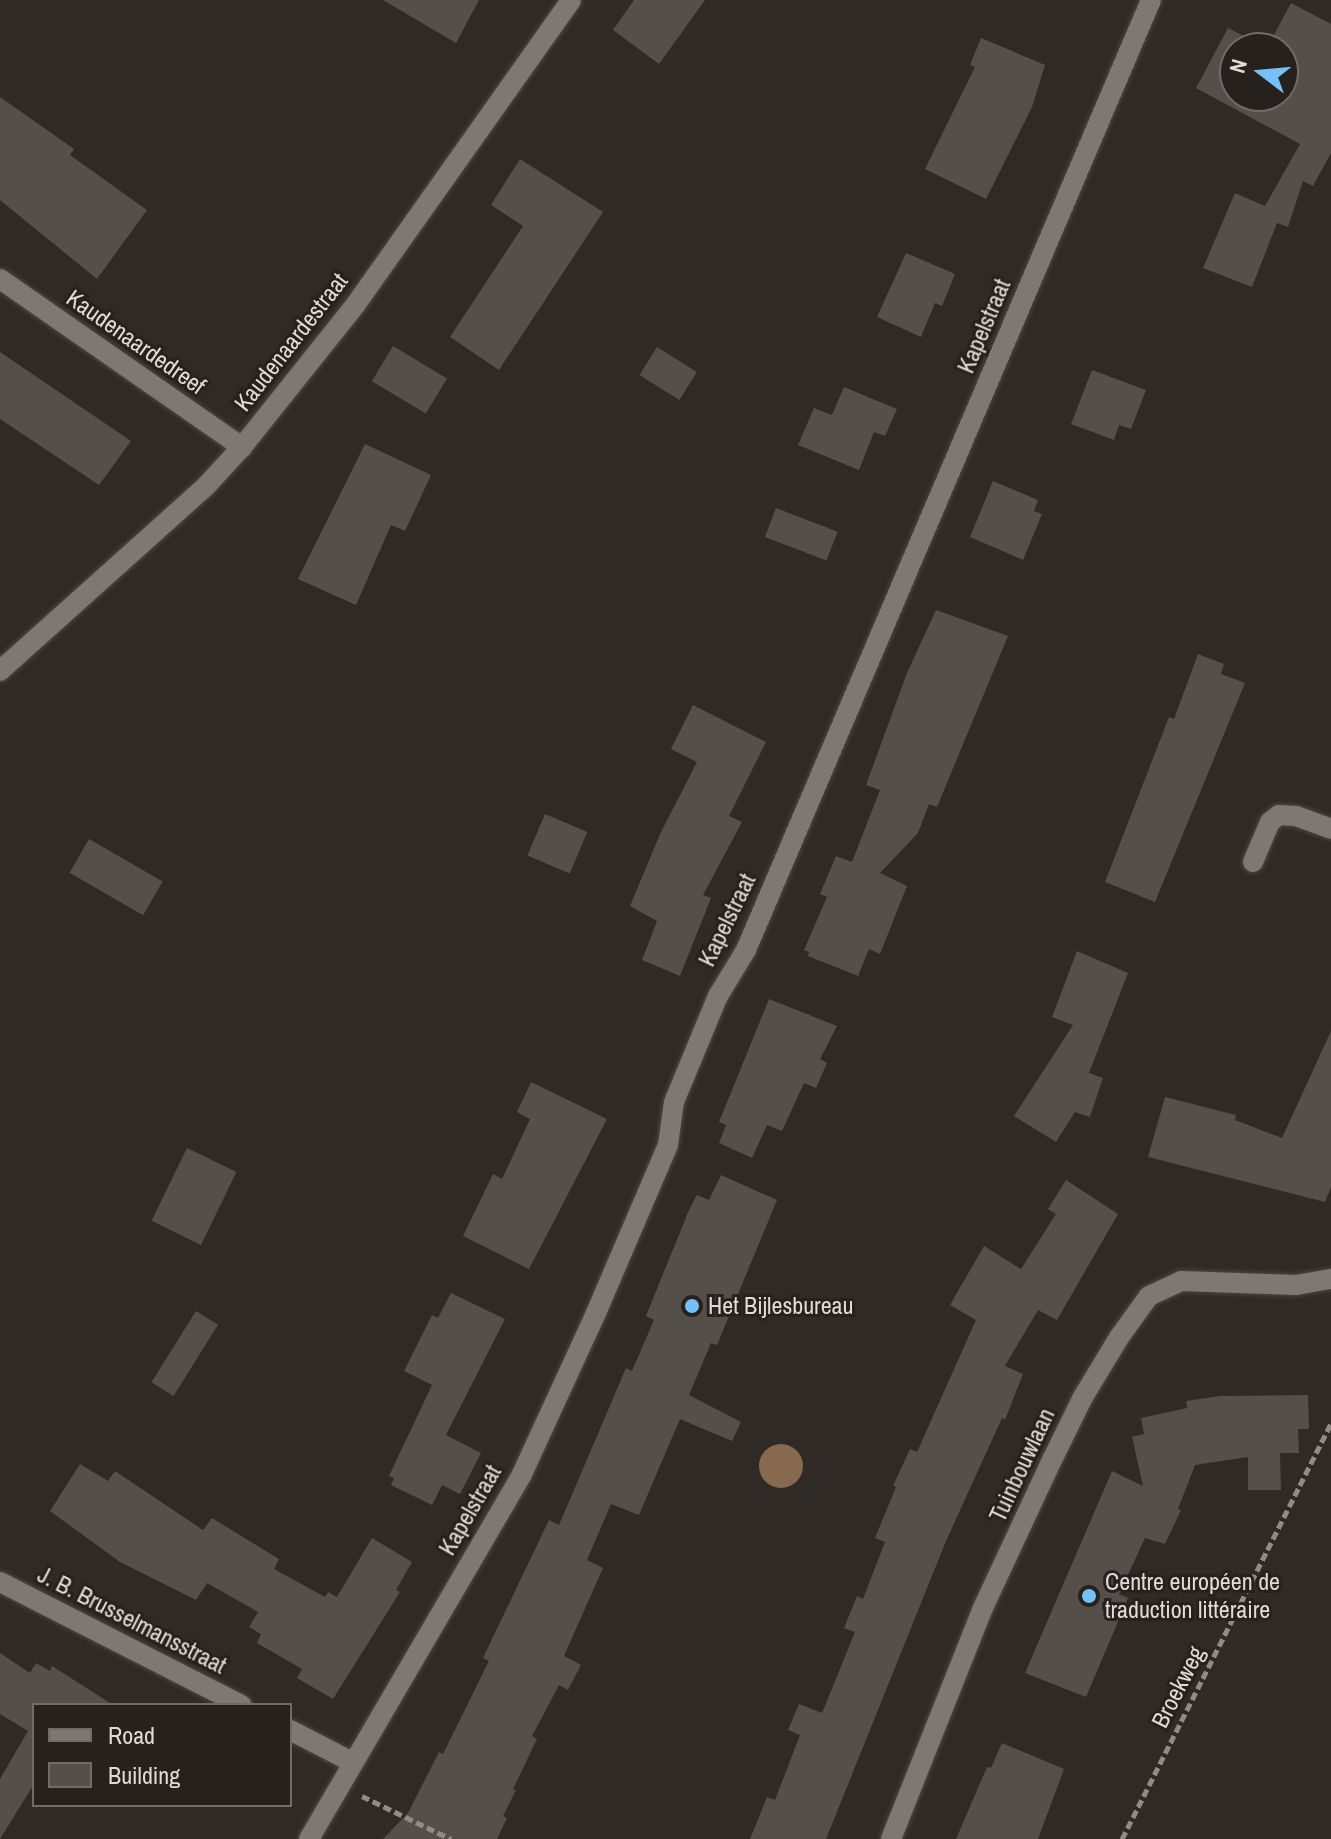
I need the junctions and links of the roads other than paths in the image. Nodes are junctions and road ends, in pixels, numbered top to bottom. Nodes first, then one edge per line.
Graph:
1 (571, 0) edge
2 (1151, 0) edge
3 (0, 279) edge
4 (242, 447) junction
5 (0, 671) edge
6 (1331, 829) edge
7 (1253, 862) dead end
8 (1331, 1279) edge
9 (0, 1582) edge
10 (237, 1703) edge
11 (292, 1731) edge
12 (352, 1762) junction
13 (309, 1839) edge
14 (891, 1839) edge

1 - 4 street, Kaudenaardestraat
2 - 12 street, Kapelstraat
3 - 4 street, Kaudenaardedreef
4 - 5 street, Kaudenaardestraat
6 - 7 street
8 - 14 street, Tuinbouwlaan
9 - 10 street, J. B. Brusselmansstraat
11 - 12 street
12 - 13 street, Kapelstraat

